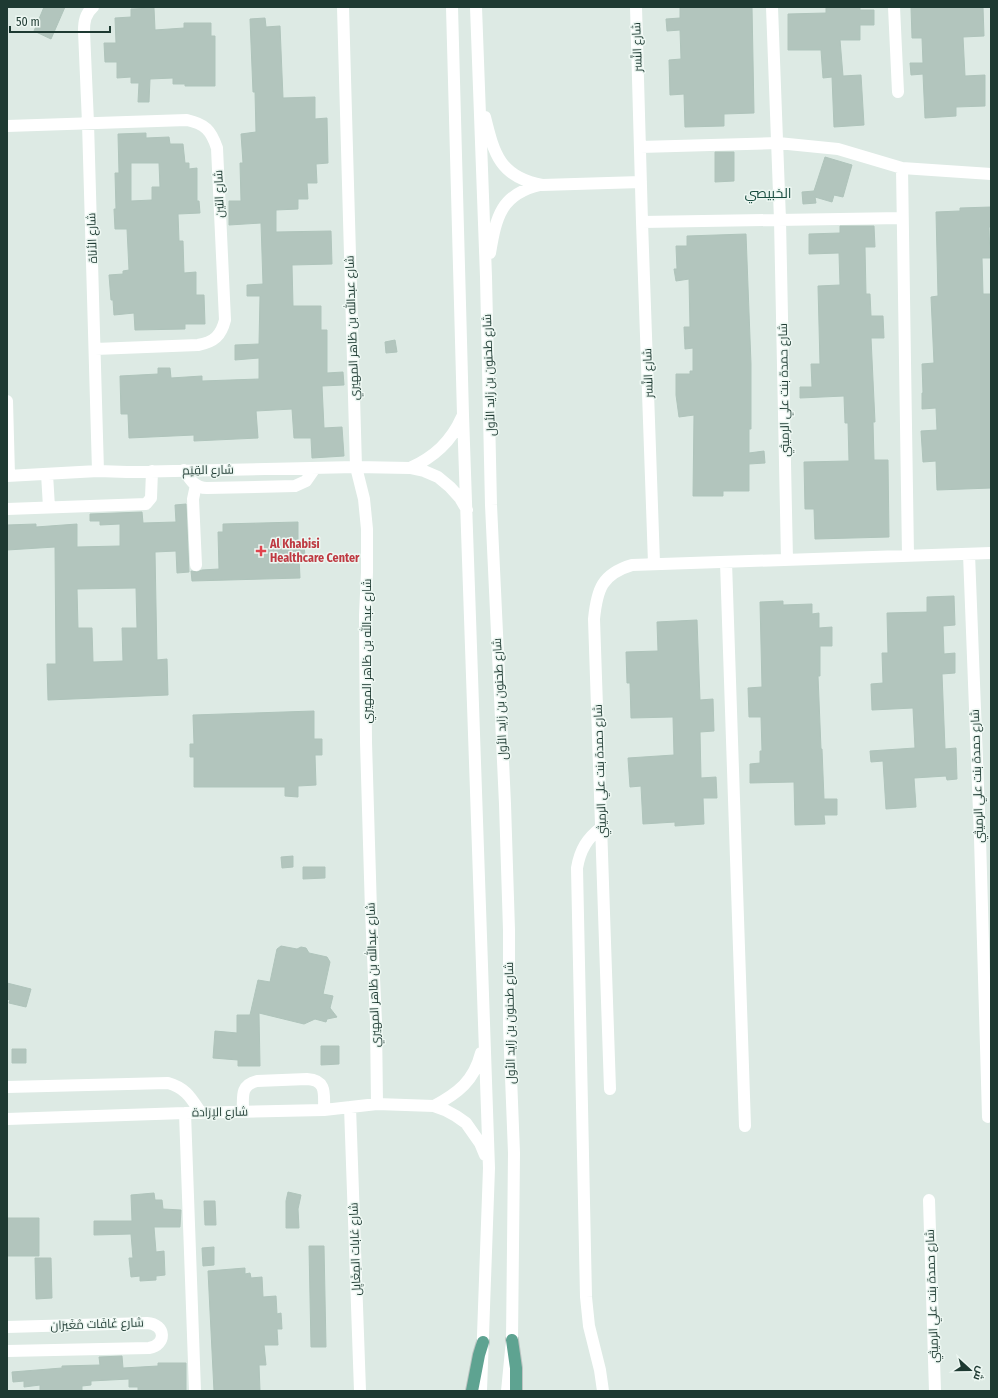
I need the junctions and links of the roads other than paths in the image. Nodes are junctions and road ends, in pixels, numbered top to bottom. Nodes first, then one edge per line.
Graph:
1 (93, 7) edge
2 (343, 7) edge
3 (452, 7) edge
4 (476, 7) edge
5 (636, 7) edge
6 (772, 7) edge
7 (894, 7) edge
8 (898, 92) dead end
9 (479, 94) junction
10 (88, 123) junction
11 (7, 126) edge
12 (778, 143) junction
13 (640, 147) junction
14 (902, 168) junction
15 (991, 174) edge
16 (641, 182) junction
17 (542, 184) junction
18 (902, 218) junction
19 (780, 220) junction
20 (642, 222) junction
21 (486, 277) junction
22 (95, 349) junction
23 (7, 401) edge
24 (463, 414) junction
25 (356, 467) junction
26 (315, 468) junction
27 (410, 468) junction
28 (184, 470) junction
29 (98, 471) junction
30 (152, 471) junction
31 (47, 474) junction
32 (8, 475) edge
33 (196, 485) junction
34 (49, 507) junction
35 (7, 509) edge
36 (467, 511) junction
37 (991, 553) edge
38 (969, 554) junction
39 (908, 555) junction
40 (787, 560) junction
41 (726, 562) junction
42 (654, 564) junction
43 (196, 565) dead end
44 (602, 828) junction
45 (484, 1044) junction
46 (7, 1087) edge
47 (610, 1089) dead end
48 (377, 1104) junction
49 (434, 1106) junction
50 (350, 1107) junction
51 (324, 1110) junction
52 (243, 1112) junction
53 (185, 1113) junction
54 (201, 1113) junction
55 (988, 1117) dead end
56 (7, 1119) edge
57 (745, 1126) dead end
58 (489, 1168) junction
59 (929, 1200) dead end
60 (7, 1327) edge
61 (512, 1340) junction
62 (483, 1342) junction
63 (7, 1351) edge
64 (195, 1391) edge
65 (360, 1391) edge
66 (472, 1391) edge
67 (481, 1391) edge
68 (508, 1391) edge
69 (516, 1391) edge
70 (603, 1391) edge
71 (935, 1391) edge

1 - 10 street, شارع الأناة
2 - 25 street, شارع عبدالله بن ظاهر المهيري
3 - 24 street
4 - 9 street, شارع طحنون بن زايد الأول
5 - 13 street, شارع النَّسر
6 - 12 street, شارع حمدة بنت علي الرميثي
7 - 8 street
9 - 17 street
9 - 21 street, شارع طحنون بن زايد الأول
10 - 11 street, شارع التين
10 - 22 street, شارع الأناة
10 - 22 street, شارع التين
12 - 13 street
12 - 14 street
12 - 19 street, شارع حمدة بنت علي الرميثي
13 - 16 street, شارع النَّسر
14 - 15 street
14 - 18 street
16 - 17 street
16 - 20 street, شارع النَّسر
17 - 21 street
18 - 19 street
18 - 39 street
19 - 20 street
19 - 40 street, شارع حمدة بنت علي الرميثي
20 - 42 street, شارع النَّسر
21 - 61 street, شارع طحنون بن زايد الأول
22 - 29 street, شارع الأناة
23 - 32 street
24 - 27 street, شارع القِيَم
24 - 36 street
25 - 26 street, شارع القِيَم
25 - 27 street, شارع القِيَم
25 - 48 street, شارع عبدالله بن ظاهر المهيري
26 - 28 street, شارع القِيَم
26 - 33 street
27 - 36 street, شارع القِيَم
28 - 30 street, شارع القِيَم
28 - 33 street
29 - 30 street, شارع القِيَم
29 - 31 street, شارع القِيَم
30 - 34 street
31 - 32 street, شارع القِيَم
31 - 34 street
33 - 43 street
34 - 35 street
36 - 45 street
37 - 38 street, شارع حمدة بنت علي الرميثي
38 - 39 street, شارع حمدة بنت علي الرميثي
38 - 55 street, شارع حمدة بنت علي الرميثي
39 - 40 street, شارع حمدة بنت علي الرميثي
40 - 41 street, شارع حمدة بنت علي الرميثي
41 - 42 street, شارع حمدة بنت علي الرميثي
41 - 57 street
42 - 44 street, شارع حمدة بنت علي الرميثي
44 - 47 street, شارع حمدة بنت علي الرميثي
44 - 70 street
45 - 49 street
45 - 58 street
46 - 54 street
48 - 49 street, شارع الإرَادة
48 - 50 street, شارع الإرَادة
49 - 58 street, شارع الإرَادة
50 - 51 street, شارع الإرَادة
50 - 65 street, شارع غابات المِغَايِل
51 - 52 street, شارع الإرَادة
51 - 52 street
52 - 54 street, شارع الإرَادة
53 - 54 street, شارع الإرَادة
53 - 56 street, شارع الإرَادة
53 - 64 street
58 - 62 street
59 - 71 street, شارع حمدة بنت علي الرميثي
60 - 63 street, شارع غَافَات مْغَيرَان
61 - 68 street, شارع طحنون بن زايد الأول
61 - 69 main road
62 - 66 main road
62 - 67 street

